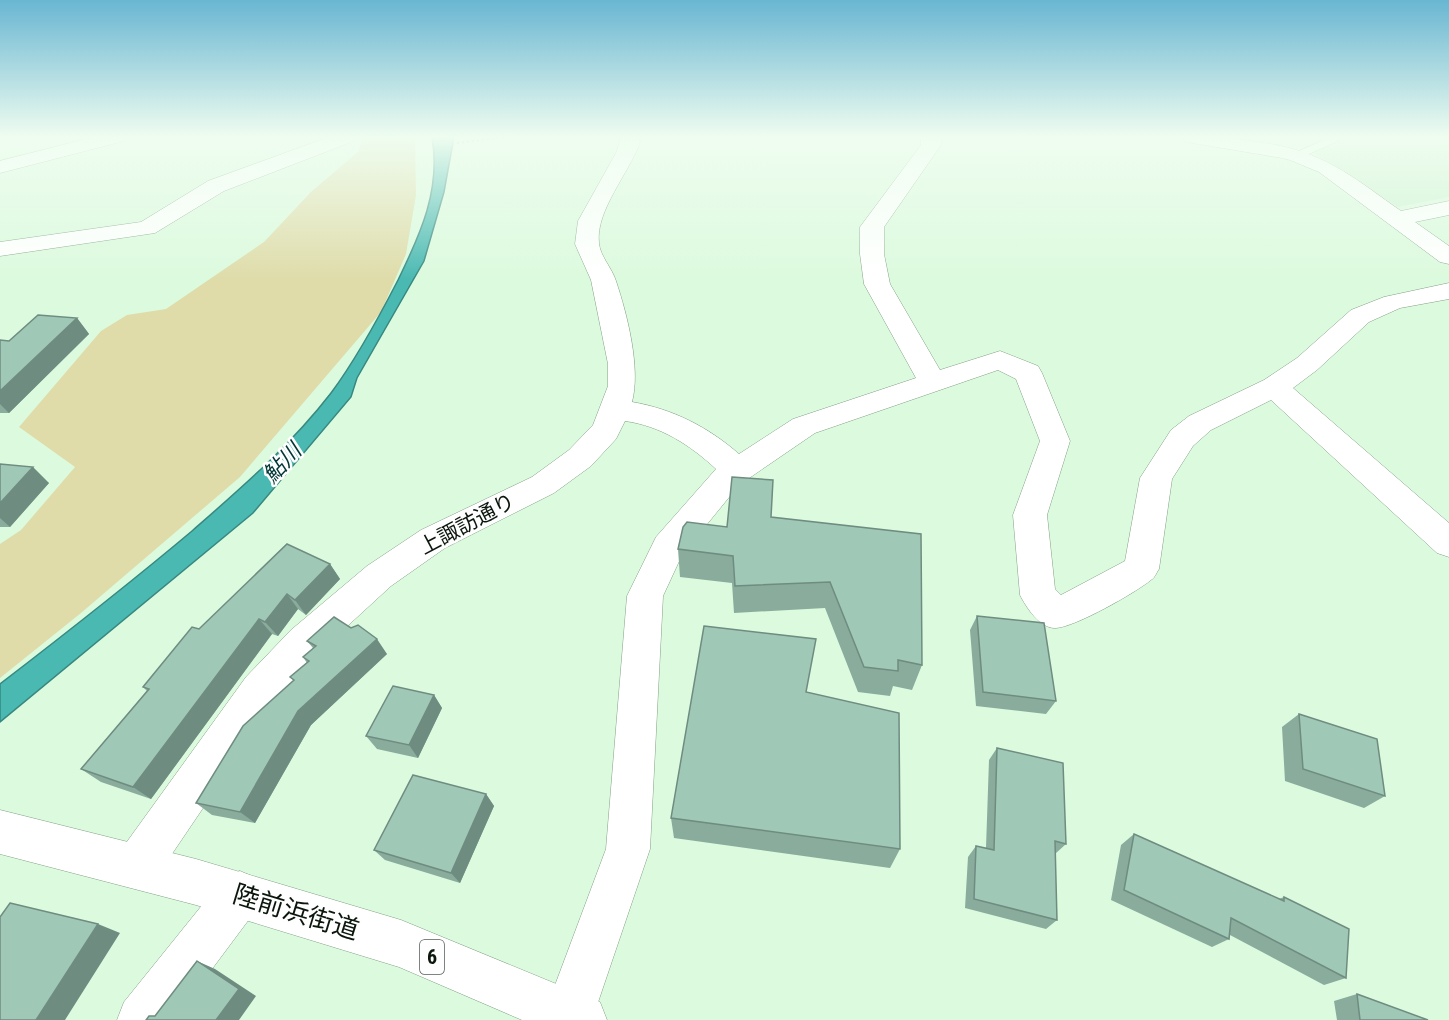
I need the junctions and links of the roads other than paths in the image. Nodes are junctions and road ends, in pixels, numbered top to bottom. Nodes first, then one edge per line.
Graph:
1 (219, 185) edge
2 (608, 185) edge
3 (903, 185) edge
4 (1349, 185) edge
5 (1449, 208) edge
6 (1397, 219) junction
7 (0, 249) edge
8 (1449, 257) edge
9 (1449, 291) edge
10 (933, 382) junction
11 (1274, 387) junction
12 (615, 410) junction
13 (738, 471) junction
14 (1449, 543) edge
15 (0, 831) edge
16 (137, 866) junction
17 (240, 894) junction
18 (573, 1018) edge
19 (142, 1020) edge

1 - 7 main road
2 - 12 main road, 上諏訪通り
3 - 10 main road
4 - 6 main road
5 - 6 main road
6 - 8 main road
9 - 11 main road
10 - 11 main road
10 - 13 main road
11 - 14 main road
12 - 13 main road
12 - 16 main road, 上諏訪通り
13 - 18 main road
15 - 16 main road, 陸前浜街道 / 6
16 - 17 main road, 陸前浜街道 / 6
17 - 18 main road, 陸前浜街道 / 6
17 - 19 main road

